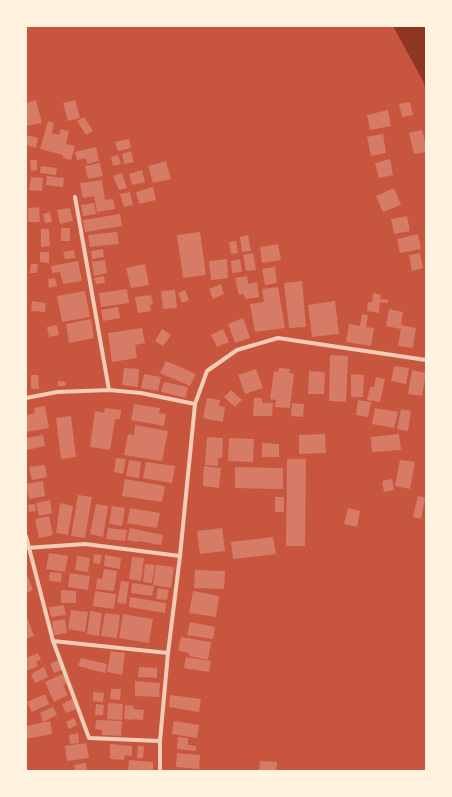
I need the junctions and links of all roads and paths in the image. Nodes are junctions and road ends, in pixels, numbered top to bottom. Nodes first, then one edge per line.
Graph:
1 (75, 197) dead end
2 (426, 360) edge
3 (109, 390) junction
4 (26, 398) edge
5 (195, 404) junction
6 (26, 536) edge
7 (28, 548) edge
8 (180, 556) junction
9 (53, 641) junction
10 (168, 653) junction
11 (160, 741) junction
12 (160, 771) edge

1 - 3 street
2 - 5 street
3 - 4 street
3 - 5 street
5 - 8 street
6 - 7 street
7 - 8 street
7 - 9 street
8 - 10 street
9 - 10 street
9 - 11 street
10 - 11 street
11 - 12 street

